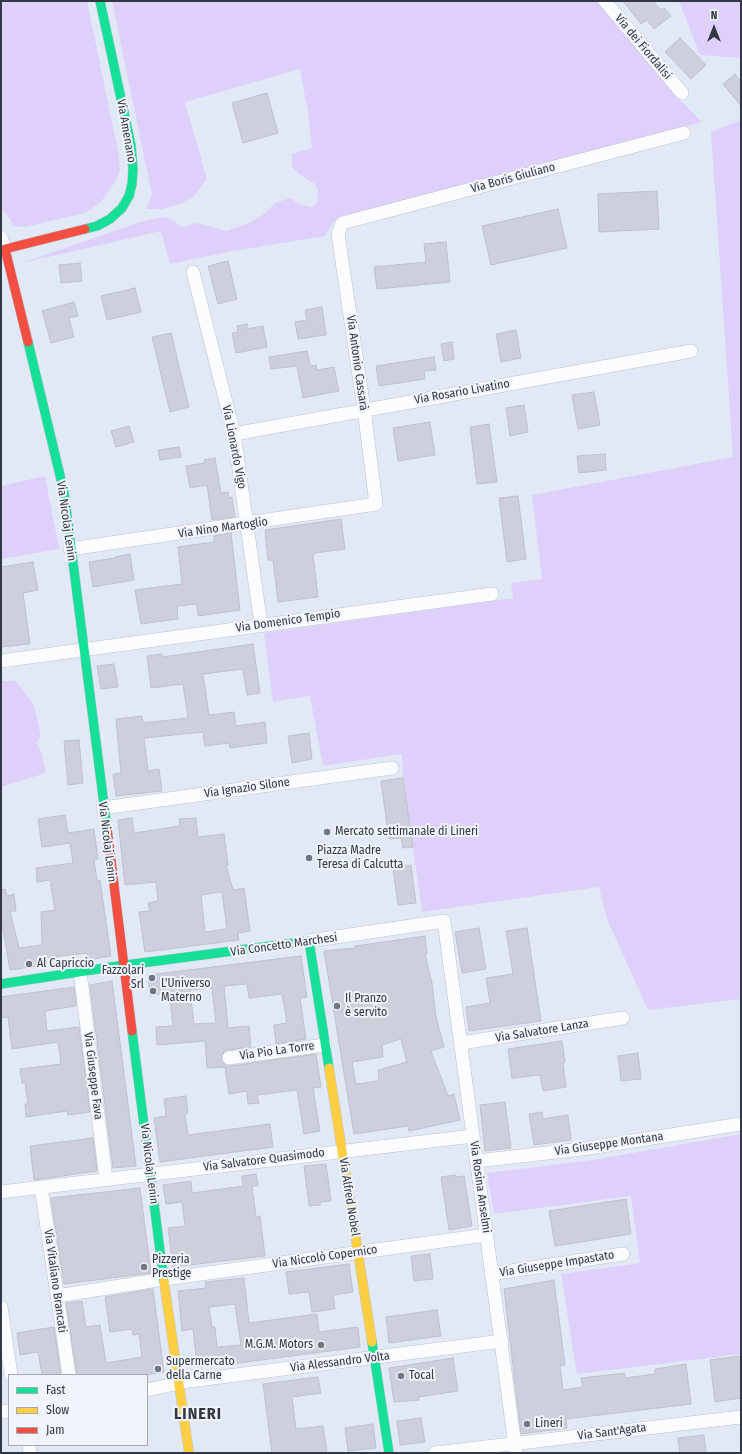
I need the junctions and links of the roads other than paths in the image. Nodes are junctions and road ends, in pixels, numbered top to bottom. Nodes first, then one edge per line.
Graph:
1 (100, 1) edge
2 (605, 1) edge
3 (682, 93) dead end
4 (684, 133) dead end
5 (342, 223) joint
6 (3, 243) edge
7 (194, 272) dead end
8 (690, 351) dead end
9 (364, 410) junction
10 (234, 434) junction
11 (376, 504) joint
12 (247, 524) junction
13 (70, 549) junction
14 (492, 594) dead end
15 (261, 625) junction
16 (85, 649) junction
17 (2, 660) edge
18 (392, 768) dead end
19 (103, 808) junction
20 (444, 920) joint
21 (309, 941) junction
22 (123, 966) junction
23 (80, 972) junction
24 (1, 984) edge
25 (623, 1018) dead end
26 (461, 1043) junction
27 (325, 1045) junction
28 (229, 1058) dead end
29 (741, 1124) edge
30 (473, 1136) junction
31 (342, 1152) junction
32 (477, 1161) junction
33 (150, 1174) junction
34 (106, 1179) junction
35 (41, 1187) junction
36 (1, 1192) edge
37 (486, 1235) junction
38 (358, 1252) junction
39 (623, 1254) dead end
40 (491, 1274) junction
41 (164, 1279) junction
42 (57, 1296) junction
43 (1, 1307) edge
44 (502, 1341) junction
45 (374, 1357) junction
46 (11, 1374) edge
47 (69, 1374) edge
48 (179, 1384) junction
49 (148, 1390) edge
50 (741, 1417) edge
51 (516, 1448) edge
52 (189, 1453) edge
53 (390, 1453) edge
54 (436, 1453) edge

1 - 6 main road, Via Amenano
2 - 3 street, Via dei Fiordalisi
4 - 5 street, Via Boris Giuliano
5 - 9 street, Via Antonio Cassarà
6 - 13 main road, Via Nicolaj Lenin
7 - 10 street, Via Lionardo Vigo
8 - 9 street, Via Rosario Livatino
9 - 10 street, Via Rosario Livatino
9 - 11 street, Via Antonio Cassarà
10 - 12 street, Via Lionardo Vigo
11 - 12 street, Via Nino Martoglio
12 - 13 street, Via Nino Martoglio
12 - 15 street, Via Lionardo Vigo
13 - 16 main road, Via Nicolaj Lenin
14 - 15 street, Via Domenico Tempio
15 - 16 street, Via Domenico Tempio
16 - 17 street, Via Domenico Tempio
16 - 19 main road, Via Nicolaj Lenin
18 - 19 street, Via Ignazio Silone
19 - 22 main road, Via Nicolaj Lenin
20 - 21 street, Via Concetto Marchesi
20 - 26 street, Via Rosina Anselmi
21 - 22 main road, Via Concetto Marchesi
21 - 27 main road, Via Alfred Nobel
22 - 23 main road, Via Concetto Marchesi
22 - 33 main road, Via Nicolaj Lenin
23 - 24 main road, Via Concetto Marchesi
23 - 34 street, Via Giuseppe Fava
25 - 26 street, Via Salvatore Lanza
26 - 30 street, Via Rosina Anselmi
27 - 28 street, Via Pio La Torre
27 - 31 main road, Via Alfred Nobel
29 - 32 street, Via Giuseppe Montana
30 - 31 street, Via Salvatore Quasimodo
30 - 32 street, Via Rosina Anselmi
31 - 33 street, Via Salvatore Quasimodo
31 - 38 main road, Via Alfred Nobel
32 - 37 street, Via Rosina Anselmi
33 - 34 street, Via Salvatore Quasimodo
33 - 41 main road, Via Nicolaj Lenin
34 - 35 street, Via Salvatore Quasimodo
35 - 36 street, Via Salvatore Quasimodo
35 - 42 street, Via Vitaliano Brancati
37 - 38 street, Via Niccolò Copernico
37 - 40 street, Via Rosina Anselmi
38 - 41 street, Via Niccolò Copernico
38 - 45 main road, Via Alfred Nobel
39 - 40 street, Via Giuseppe Impastato
40 - 44 street, Via Rosina Anselmi
41 - 42 street, Via Niccolò Copernico
41 - 48 main road, Via Nicolaj Lenin
42 - 47 street, Via Vitaliano Brancati
43 - 46 street
44 - 45 street, Via Alessandro Volta
44 - 51 street, Via Rosina Anselmi
45 - 48 street, Via Alessandro Volta
45 - 53 main road, Via Alfred Nobel
48 - 49 street, Via Alessandro Volta
48 - 52 main road, Via Nicolaj Lenin
50 - 51 street, Via Sant'Agata
51 - 54 street, Via Sant'Agata

